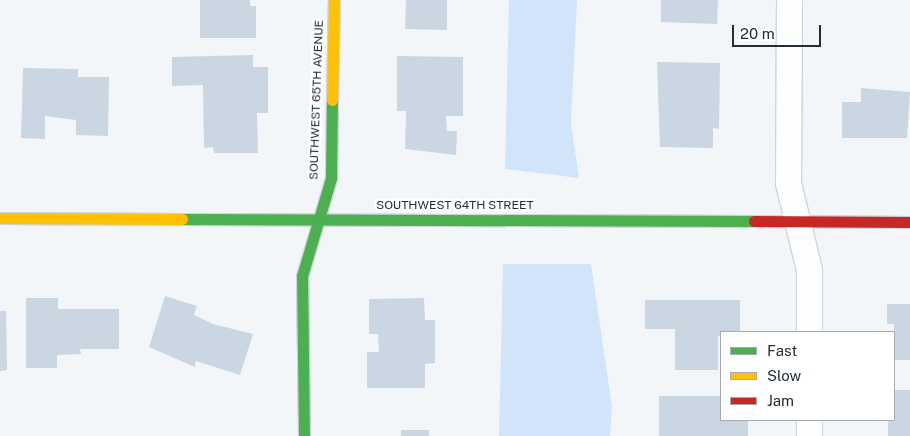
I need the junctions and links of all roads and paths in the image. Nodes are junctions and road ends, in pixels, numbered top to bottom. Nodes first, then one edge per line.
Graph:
1 (334, 0) edge
2 (789, 0) edge
3 (0, 218) edge
4 (319, 220) junction
5 (798, 222) junction
6 (910, 222) edge
7 (809, 331) edge
8 (809, 421) edge
9 (304, 436) edge
10 (809, 436) edge

1 - 4 street, SOUTHWEST 65TH AVENUE
2 - 5 street
3 - 4 street, SOUTHWEST 64TH STREET
4 - 5 street, SOUTHWEST 64TH STREET
4 - 9 street, SOUTHWEST 65TH AVENUE
5 - 6 street, SOUTHWEST 64TH STREET
5 - 7 street
8 - 10 street

